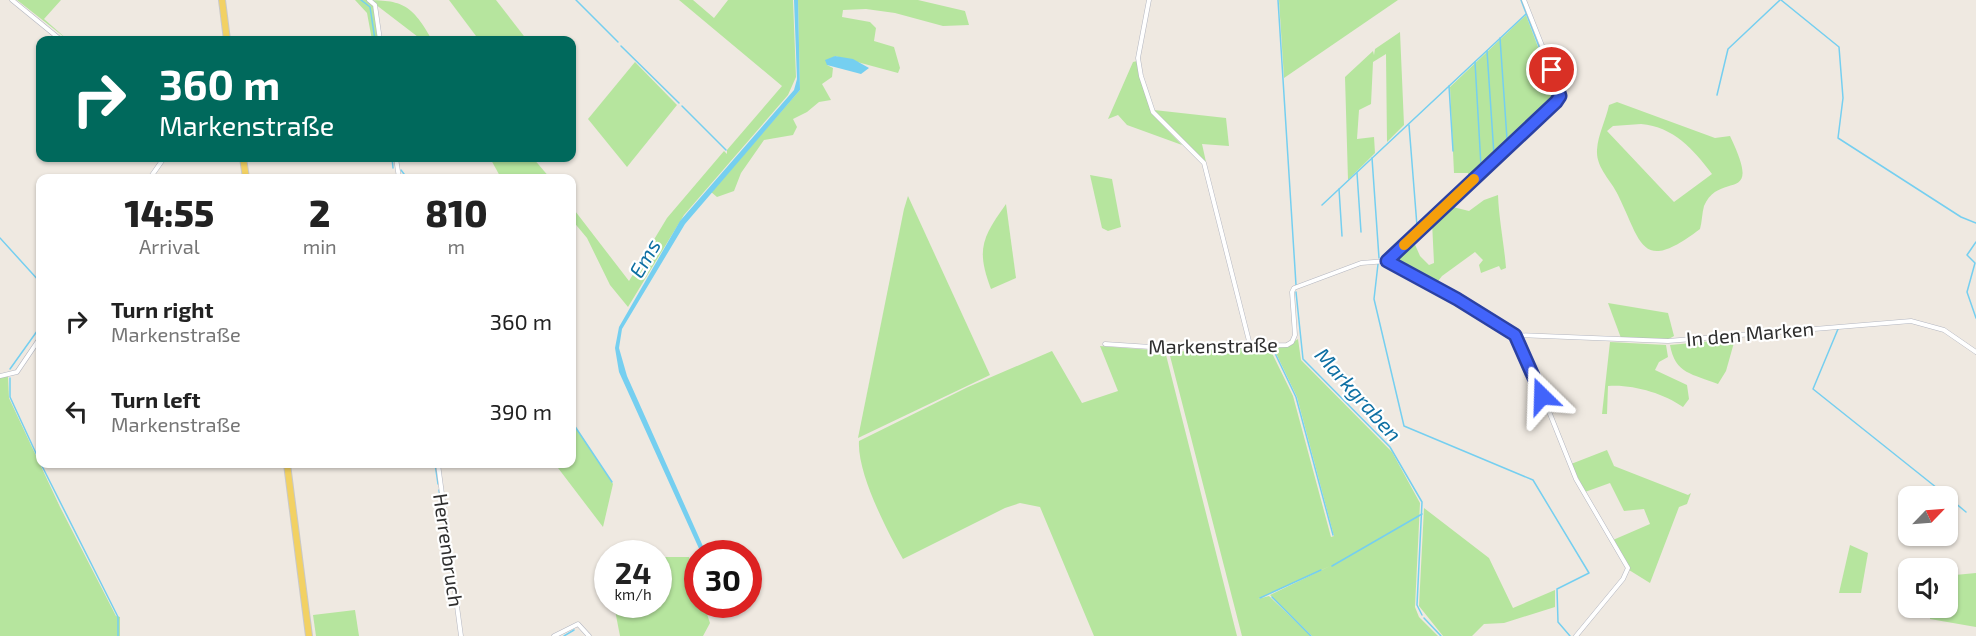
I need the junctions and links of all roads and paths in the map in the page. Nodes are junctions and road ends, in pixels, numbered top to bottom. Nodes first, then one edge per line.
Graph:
1 (12, 0) edge
2 (222, 0) edge
3 (369, 0) edge
4 (1149, 0) edge
5 (1524, 0) edge
6 (56, 36) edge
7 (226, 36) edge
8 (379, 36) edge
9 (1387, 261) junction
10 (1515, 335) junction
11 (36, 344) edge
12 (1105, 344) dead end
13 (1250, 345) junction
14 (1976, 352) edge
15 (0, 376) edge
16 (288, 468) edge
17 (439, 468) edge
18 (309, 636) edge
19 (461, 636) edge
20 (554, 636) edge
21 (589, 636) edge
22 (1576, 636) edge

1 - 6 street
2 - 7 main road
3 - 8 street
4 - 13 street
5 - 9 street
9 - 10 street, In den Marken
9 - 13 street, Markenstraße
10 - 14 street, In den Marken
10 - 22 street
11 - 15 street
12 - 13 street, Markenstraße
16 - 18 main road
17 - 19 street, Herrenbruch
20 - 21 street

